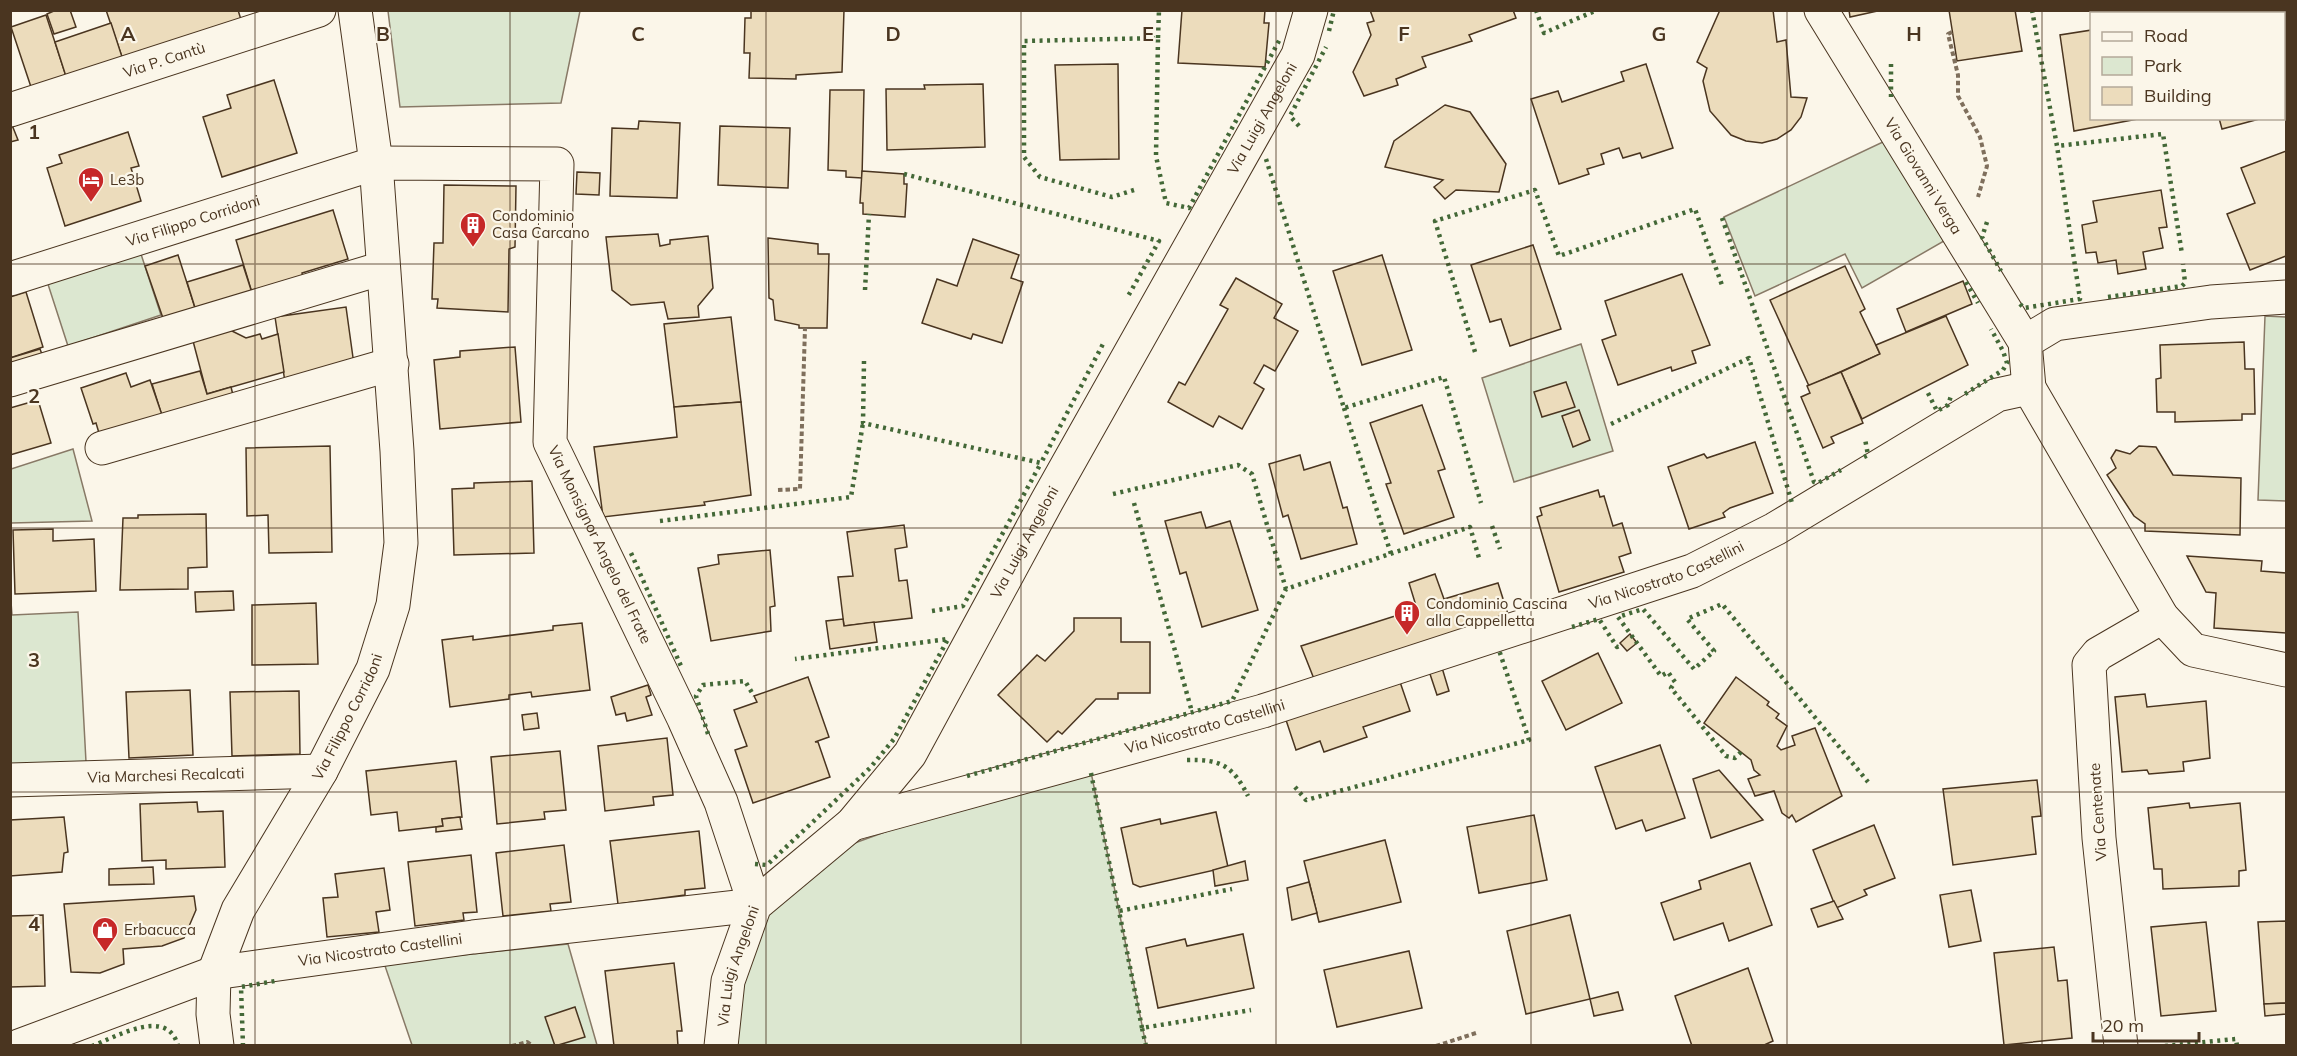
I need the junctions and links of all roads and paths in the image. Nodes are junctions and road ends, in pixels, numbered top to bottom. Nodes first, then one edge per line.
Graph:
1 (319, 10) edge
2 (355, 10) edge
3 (1311, 10) edge
4 (1821, 10) edge
5 (1952, 32) dead end
6 (10, 110) edge
7 (376, 163) junction
8 (1952, 223) junction
9 (383, 268) junction
10 (10, 279) edge
11 (2286, 297) edge
12 (805, 328) dead end
13 (2025, 342) junction
14 (392, 364) junction
15 (10, 380) edge
16 (2029, 388) junction
17 (102, 448) dead end
18 (778, 490) dead end
19 (2162, 617) junction
20 (2286, 670) edge
21 (321, 771) junction
22 (10, 780) edge
23 (852, 824) junction
24 (755, 905) junction
25 (214, 974) junction
26 (1476, 1033) dead end
27 (19, 1046) edge
28 (217, 1046) edge
29 (512, 1046) edge
30 (534, 1046) edge
31 (721, 1046) edge
32 (1436, 1046) edge
33 (2121, 1046) edge

1 - 6 street, Via P. Cantù
2 - 7 street, Via Filippo Corridoni
3 - 23 street, Via Luigi Angeloni
4 - 8 street, Via Giovanni Verga
5 - 8 path
7 - 9 street, Via Filippo Corridoni
7 - 10 street, Via Filippo Corridoni
7 - 24 street, Via Monsignor Angelo del Frate
8 - 13 street, Via Giovanni Verga
9 - 14 street, Via Filippo Corridoni
9 - 15 street
11 - 13 street
12 - 18 path
13 - 16 street, Via Giovanni Verga
14 - 17 street
14 - 21 street, Via Filippo Corridoni
16 - 19 street
16 - 23 street, Via Nicostrato Castellini
19 - 20 street
19 - 33 street, Via Centenate
21 - 22 street, Via Marchesi Recalcati
21 - 25 street, Via Filippo Corridoni
23 - 24 street, Via Luigi Angeloni
24 - 25 street, Via Nicostrato Castellini
24 - 31 street, Via Luigi Angeloni
25 - 27 street, Via Nicostrato Castellini
25 - 28 street, Via Filippo Corridoni
26 - 32 path
29 - 30 path

